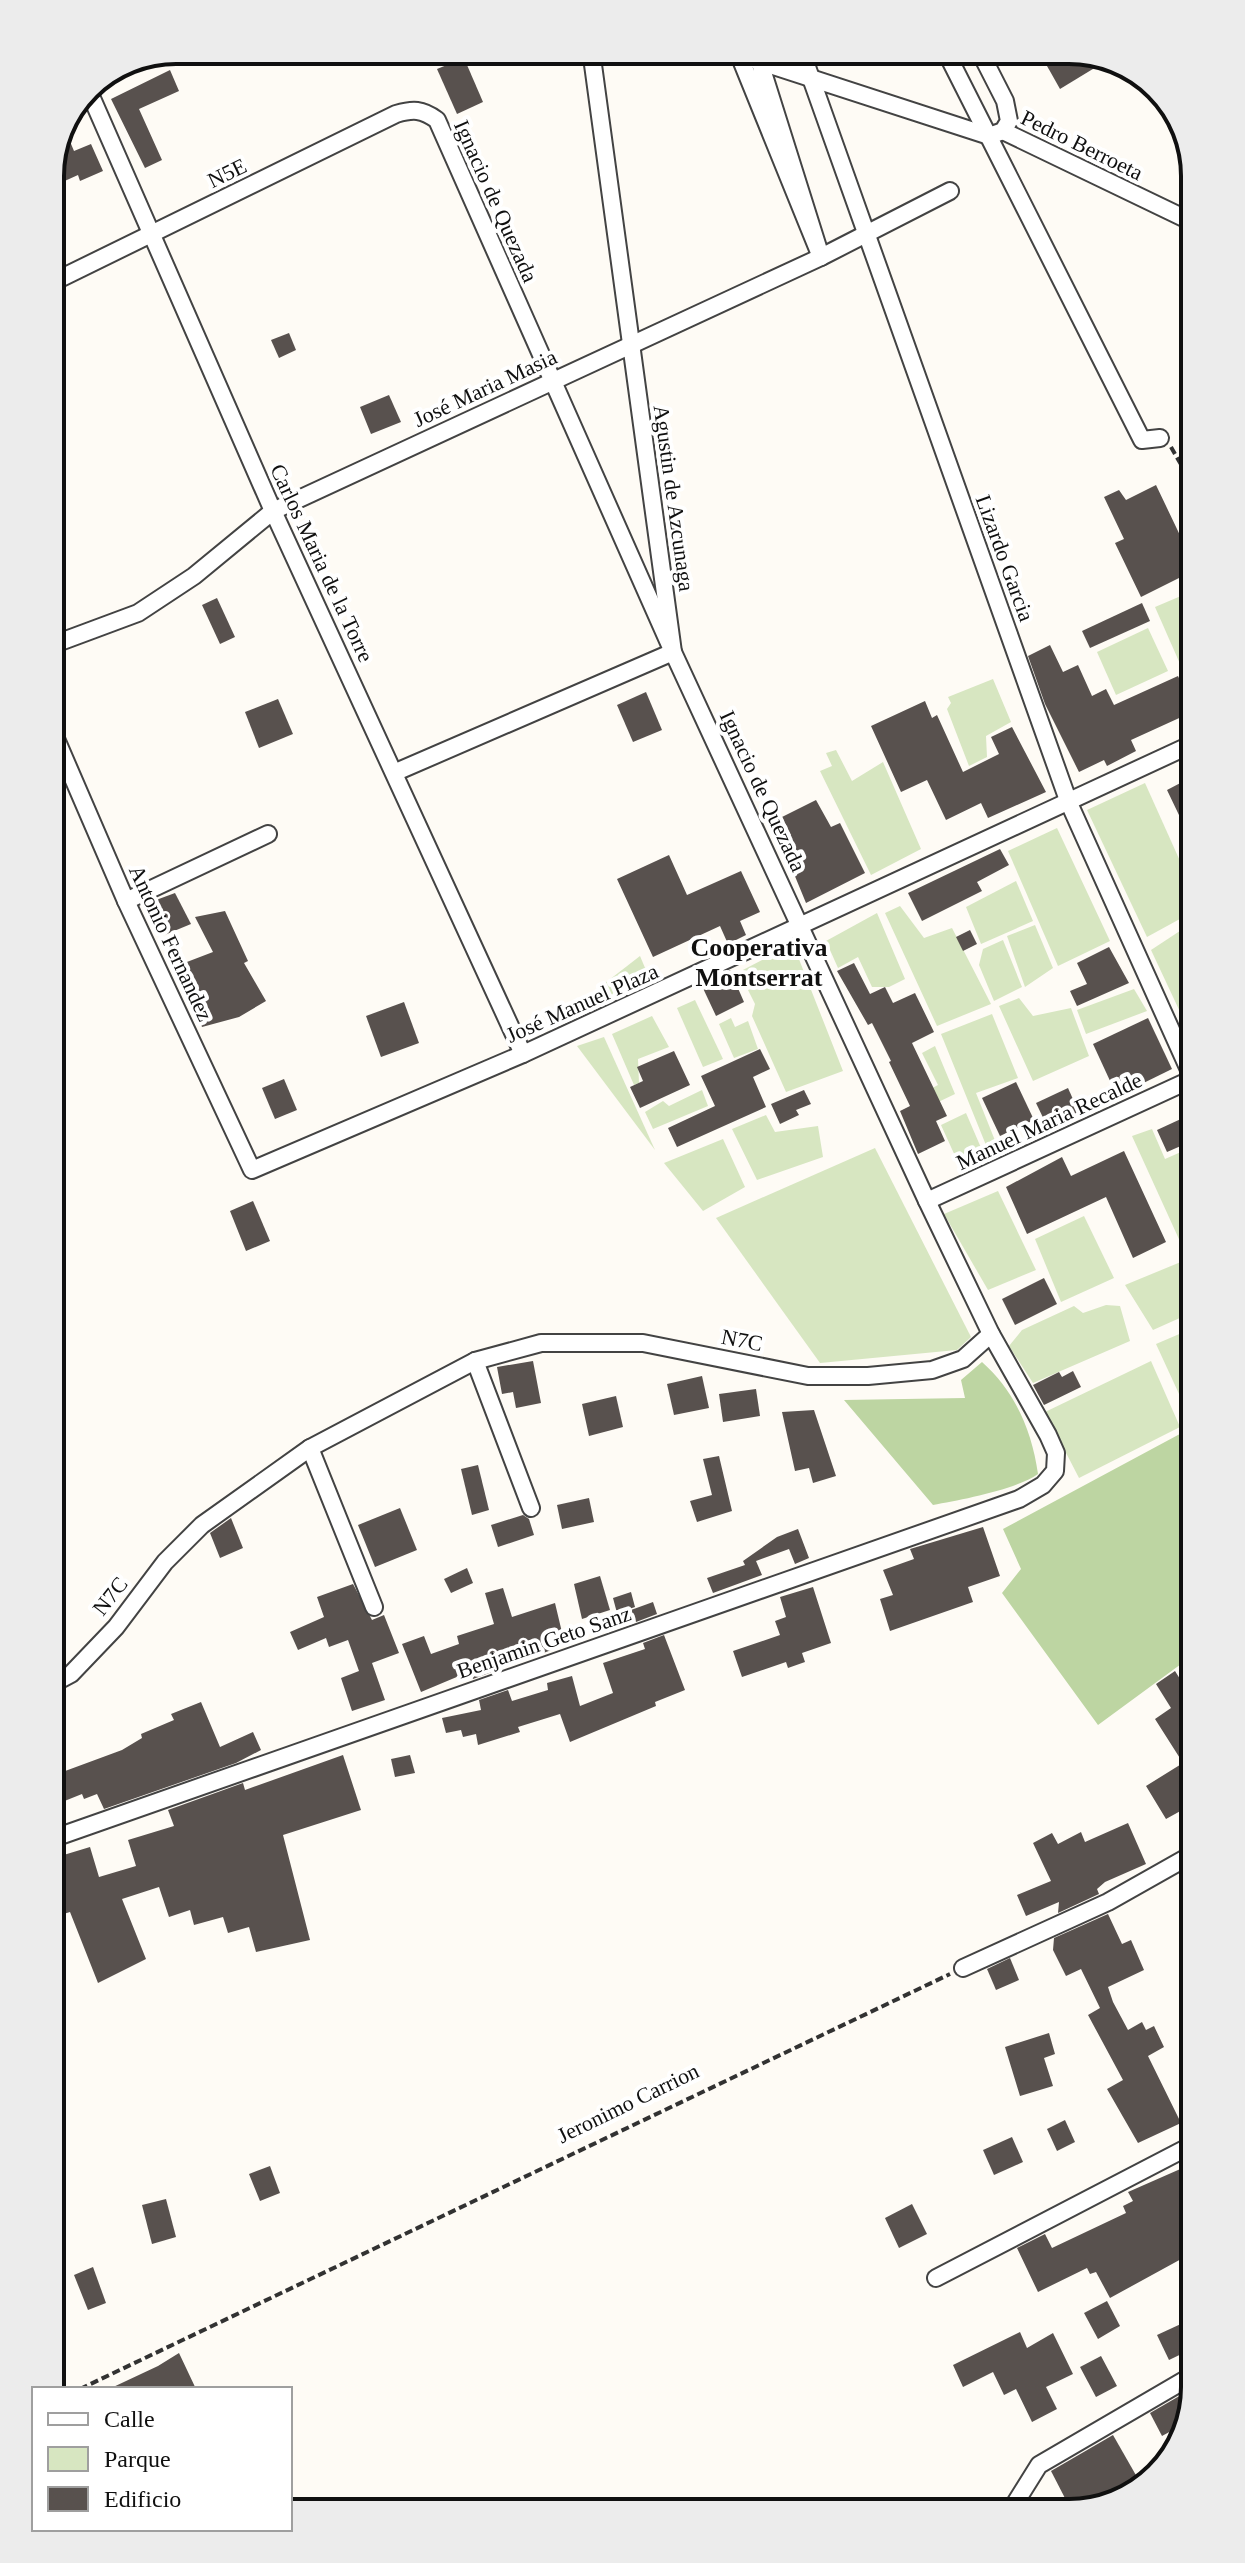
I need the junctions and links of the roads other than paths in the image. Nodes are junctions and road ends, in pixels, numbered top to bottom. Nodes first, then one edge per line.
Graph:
1 (593, 64) edge
2 (753, 64) edge
3 (774, 64) edge
4 (806, 64) edge
5 (954, 64) edge
6 (986, 64) edge
7 (812, 79) junction
8 (93, 101) edge
9 (425, 111) joint
10 (996, 134) junction
11 (950, 191) dead end
12 (1181, 217) edge
13 (867, 233) junction
14 (151, 235) junction
15 (821, 257) junction
16 (64, 277) edge
17 (631, 344) junction
18 (551, 382) junction
19 (1160, 438) road end
20 (273, 511) junction
21 (64, 641) edge
22 (673, 652) junction
23 (1181, 749) edge
24 (64, 757) edge
25 (396, 772) junction
26 (1069, 803) junction
27 (268, 834) dead end
28 (126, 901) junction
29 (803, 926) junction
30 (1181, 1052) edge
31 (523, 1054) junction
32 (1181, 1084) edge
33 (252, 1170) joint
34 (927, 1201) junction
35 (991, 1334) junction
36 (475, 1361) junction
37 (310, 1448) junction
38 (1043, 1485) joint
39 (531, 1508) dead end
40 (374, 1607) dead end
41 (64, 1678) edge
42 (64, 1835) edge
43 (1181, 1861) edge
44 (963, 1968) road end
45 (1181, 2151) edge
46 (936, 2278) dead end
47 (1181, 2382) edge
48 (1018, 2499) edge

1 - 17 street, Agustin de Azcunaga
2 - 15 street
3 - 7 street, Pedro Berroeta
4 - 7 street, Lizardo Garcia
5 - 10 street
6 - 10 street, Pedro Berroeta
7 - 10 street, Pedro Berroeta
7 - 13 street, Lizardo Garcia
8 - 14 street, Carlos Maria de la Torre
9 - 14 street, N5E
9 - 18 street, Ignacio de Quezada
10 - 12 street, Pedro Berroeta
10 - 19 street
11 - 13 street, José Maria Masia
13 - 15 street, José Maria Masia
13 - 26 street, Lizardo Garcia
14 - 16 street, N5E
14 - 20 street, Carlos Maria de la Torre
15 - 17 street, José Maria Masia
17 - 18 street, José Maria Masia
17 - 22 street, Agustin de Azcunaga
18 - 20 street, José Maria Masia
18 - 22 street, Ignacio de Quezada
20 - 21 street, José Maria Masia
20 - 25 street, Carlos Maria de la Torre
22 - 25 street
22 - 29 street, Ignacio de Quezada
23 - 26 street, José Manuel Plaza
24 - 28 street, Antonio Fernandez
25 - 31 street, Carlos Maria de la Torre
26 - 29 street, José Manuel Plaza
26 - 30 street, Lizardo Garcia
27 - 28 street
28 - 33 street, Antonio Fernandez
29 - 31 street, José Manuel Plaza
29 - 34 street, Ignacio de Quezada
31 - 33 street, José Manuel Plaza
32 - 34 street, Manuel Maria Recalde
34 - 35 street, Ignacio de Quezada
35 - 36 street, N7C
35 - 38 street, Ignacio de Quezada
36 - 37 street, N7C
36 - 39 street
37 - 40 street
37 - 41 street, N7C
38 - 42 street, Benjamin Geto Sanz
43 - 44 street
45 - 46 street
47 - 48 street

